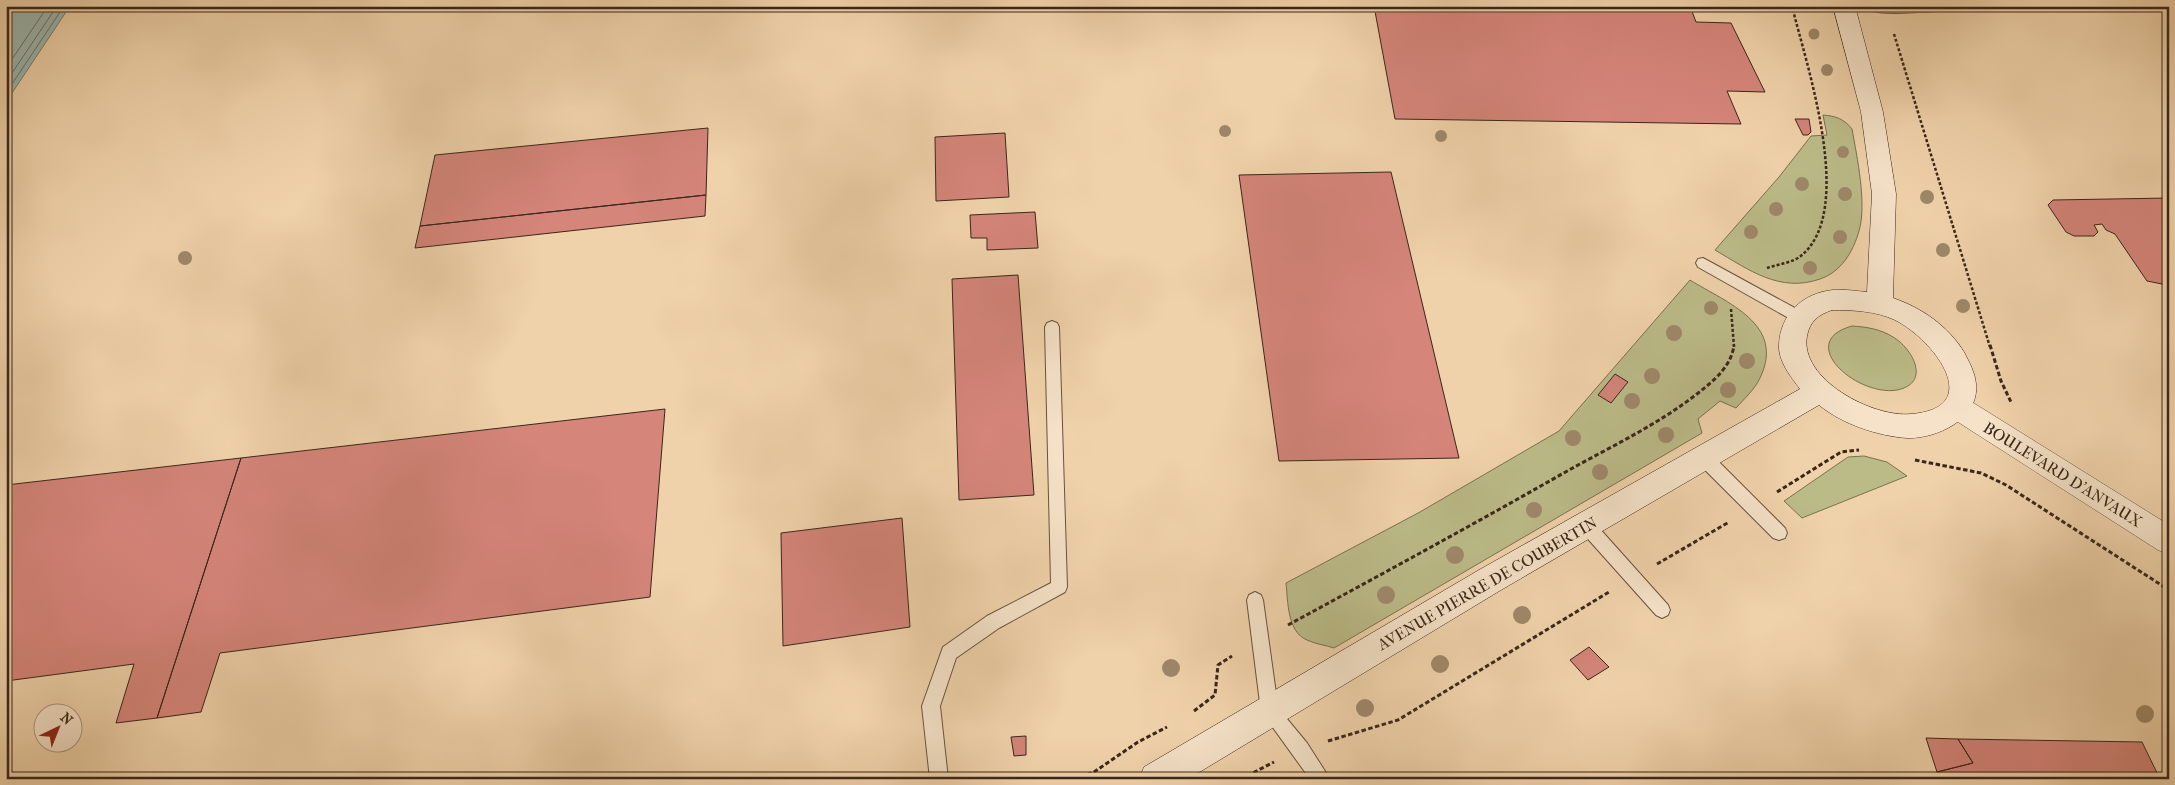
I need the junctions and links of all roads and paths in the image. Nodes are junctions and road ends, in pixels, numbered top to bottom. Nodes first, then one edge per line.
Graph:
1 (1792, 6) edge
2 (1844, 6) edge
3 (1866, 6) edge
4 (1949, 6) edge
5 (1886, 8) junction
6 (1703, 263) dead end
7 (1762, 272) dead end
8 (1880, 304) junction
9 (1731, 306) dead end
10 (1800, 317) junction
11 (1052, 327) dead end
12 (1820, 392) junction
13 (1957, 407) junction
14 (2013, 407) dead end
15 (1705, 459) junction
16 (1981, 473) dead end
17 (1585, 524) junction
18 (1779, 533) dead end
19 (2169, 541) edge
20 (2169, 590) edge
21 (1255, 600) dead end
22 (1662, 610) dead end
23 (1260, 641) junction
24 (1270, 711) junction
25 (1187, 716) dead end
26 (1171, 725) dead end
27 (939, 779) edge
28 (1074, 779) edge
29 (1156, 779) edge
30 (1321, 779) edge

1 - 7 path
2 - 8 street
3 - 5 lane
4 - 5 lane
5 - 14 path
6 - 10 lane
8 - 10 street
8 - 13 street
9 - 23 path
10 - 12 street
11 - 27 lane
12 - 13 street
12 - 15 street, AVENUE PIERRE DE COUBERTIN
13 - 19 street, BOULEVARD D'ANVAUX
15 - 17 street, AVENUE PIERRE DE COUBERTIN
15 - 18 lane
16 - 20 path
17 - 22 lane
17 - 24 street, AVENUE PIERRE DE COUBERTIN
21 - 23 lane
23 - 24 lane
23 - 25 path
24 - 29 street, AVENUE PIERRE DE COUBERTIN
24 - 30 lane
26 - 28 path

